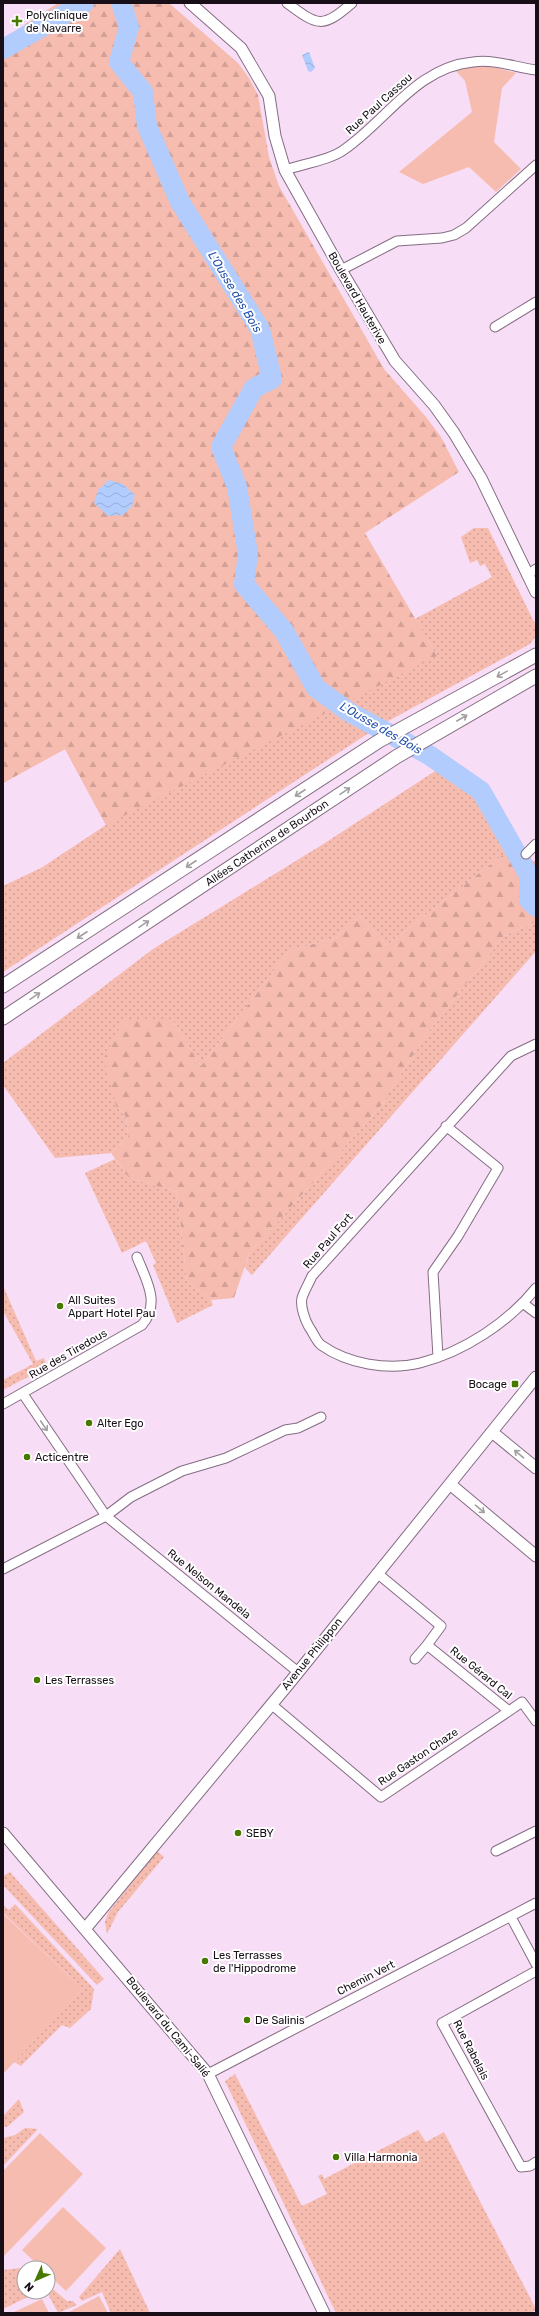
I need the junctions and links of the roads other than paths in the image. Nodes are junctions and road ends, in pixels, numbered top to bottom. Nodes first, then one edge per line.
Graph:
1 (190, 3) edge
2 (287, 3) edge
3 (352, 3) edge
4 (536, 70) edge
5 (536, 165) edge
6 (285, 170) junction
7 (341, 270) junction
8 (536, 302) edge
9 (495, 327) dead end
10 (532, 572) edge
11 (536, 592) edge
12 (536, 655) edge
13 (536, 676) edge
14 (536, 844) edge
15 (526, 854) dead end
16 (3, 986) edge
17 (3, 1018) edge
18 (536, 1044) edge
19 (446, 1126) junction
20 (137, 1257) dead end
21 (536, 1288) edge
22 (524, 1304) junction
23 (536, 1313) edge
24 (438, 1357) junction
25 (536, 1377) edge
26 (23, 1394) junction
27 (3, 1404) edge
28 (321, 1417) dead end
29 (492, 1432) junction
30 (536, 1468) edge
31 (450, 1484) junction
32 (106, 1516) junction
33 (536, 1556) edge
34 (3, 1569) edge
35 (377, 1573) junction
36 (427, 1645) junction
37 (415, 1659) dead end
38 (298, 1672) junction
39 (271, 1704) junction
40 (509, 1711) junction
41 (536, 1721) edge
42 (536, 1831) edge
43 (3, 1833) edge
44 (496, 1851) dead end
45 (536, 1903) edge
46 (510, 1916) junction
47 (85, 1929) junction
48 (536, 1964) edge
49 (536, 1971) edge
50 (208, 2074) junction
51 (536, 2162) edge
52 (324, 2313) edge

1 - 6 street, Boulevard Hauterive
2 - 3 street
4 - 6 street, Rue Paul Cassou
5 - 7 street
6 - 7 street, Boulevard Hauterive
7 - 10 street, Boulevard Hauterive
8 - 9 street
10 - 11 street, Boulevard Hauterive
12 -> 16 main road, Allées Catherine de Bourbon
17 -> 13 main road, Allées Catherine de Bourbon
14 - 15 street
18 - 19 street, Rue Paul Fort
19 - 24 street
19 - 24 street, Rue Paul Fort
20 - 26 street, Rue des Tiredous
21 - 22 street, Rue Paul Fort
22 - 23 street
22 - 24 street, Rue Paul Fort
25 - 29 street, Avenue Philippon
26 - 27 street, Rue des Tiredous
26 -> 32 street, Rue Nelson Mandela
28 - 32 street
30 -> 29 street
29 - 31 street, Avenue Philippon
31 -> 33 street
31 - 35 street, Avenue Philippon
32 - 34 street
32 - 38 street, Rue Nelson Mandela
35 - 36 street
35 - 38 street, Avenue Philippon
36 - 37 street
36 - 40 street, Rue Gérard Cal
38 - 39 street, Avenue Philippon
39 - 40 street, Rue Gaston Chaze
39 - 47 street, Avenue Philippon
40 - 41 street, Rue Gérard Cal
42 - 44 street
43 - 47 street, Boulevard du Cami-Salié
45 - 46 street, Chemin Vert
46 - 48 street
46 - 50 street, Chemin Vert
47 - 50 street, Boulevard du Cami-Salié
49 - 51 street, Rue Rabelais
50 - 52 street, Boulevard du Cami-Salié

